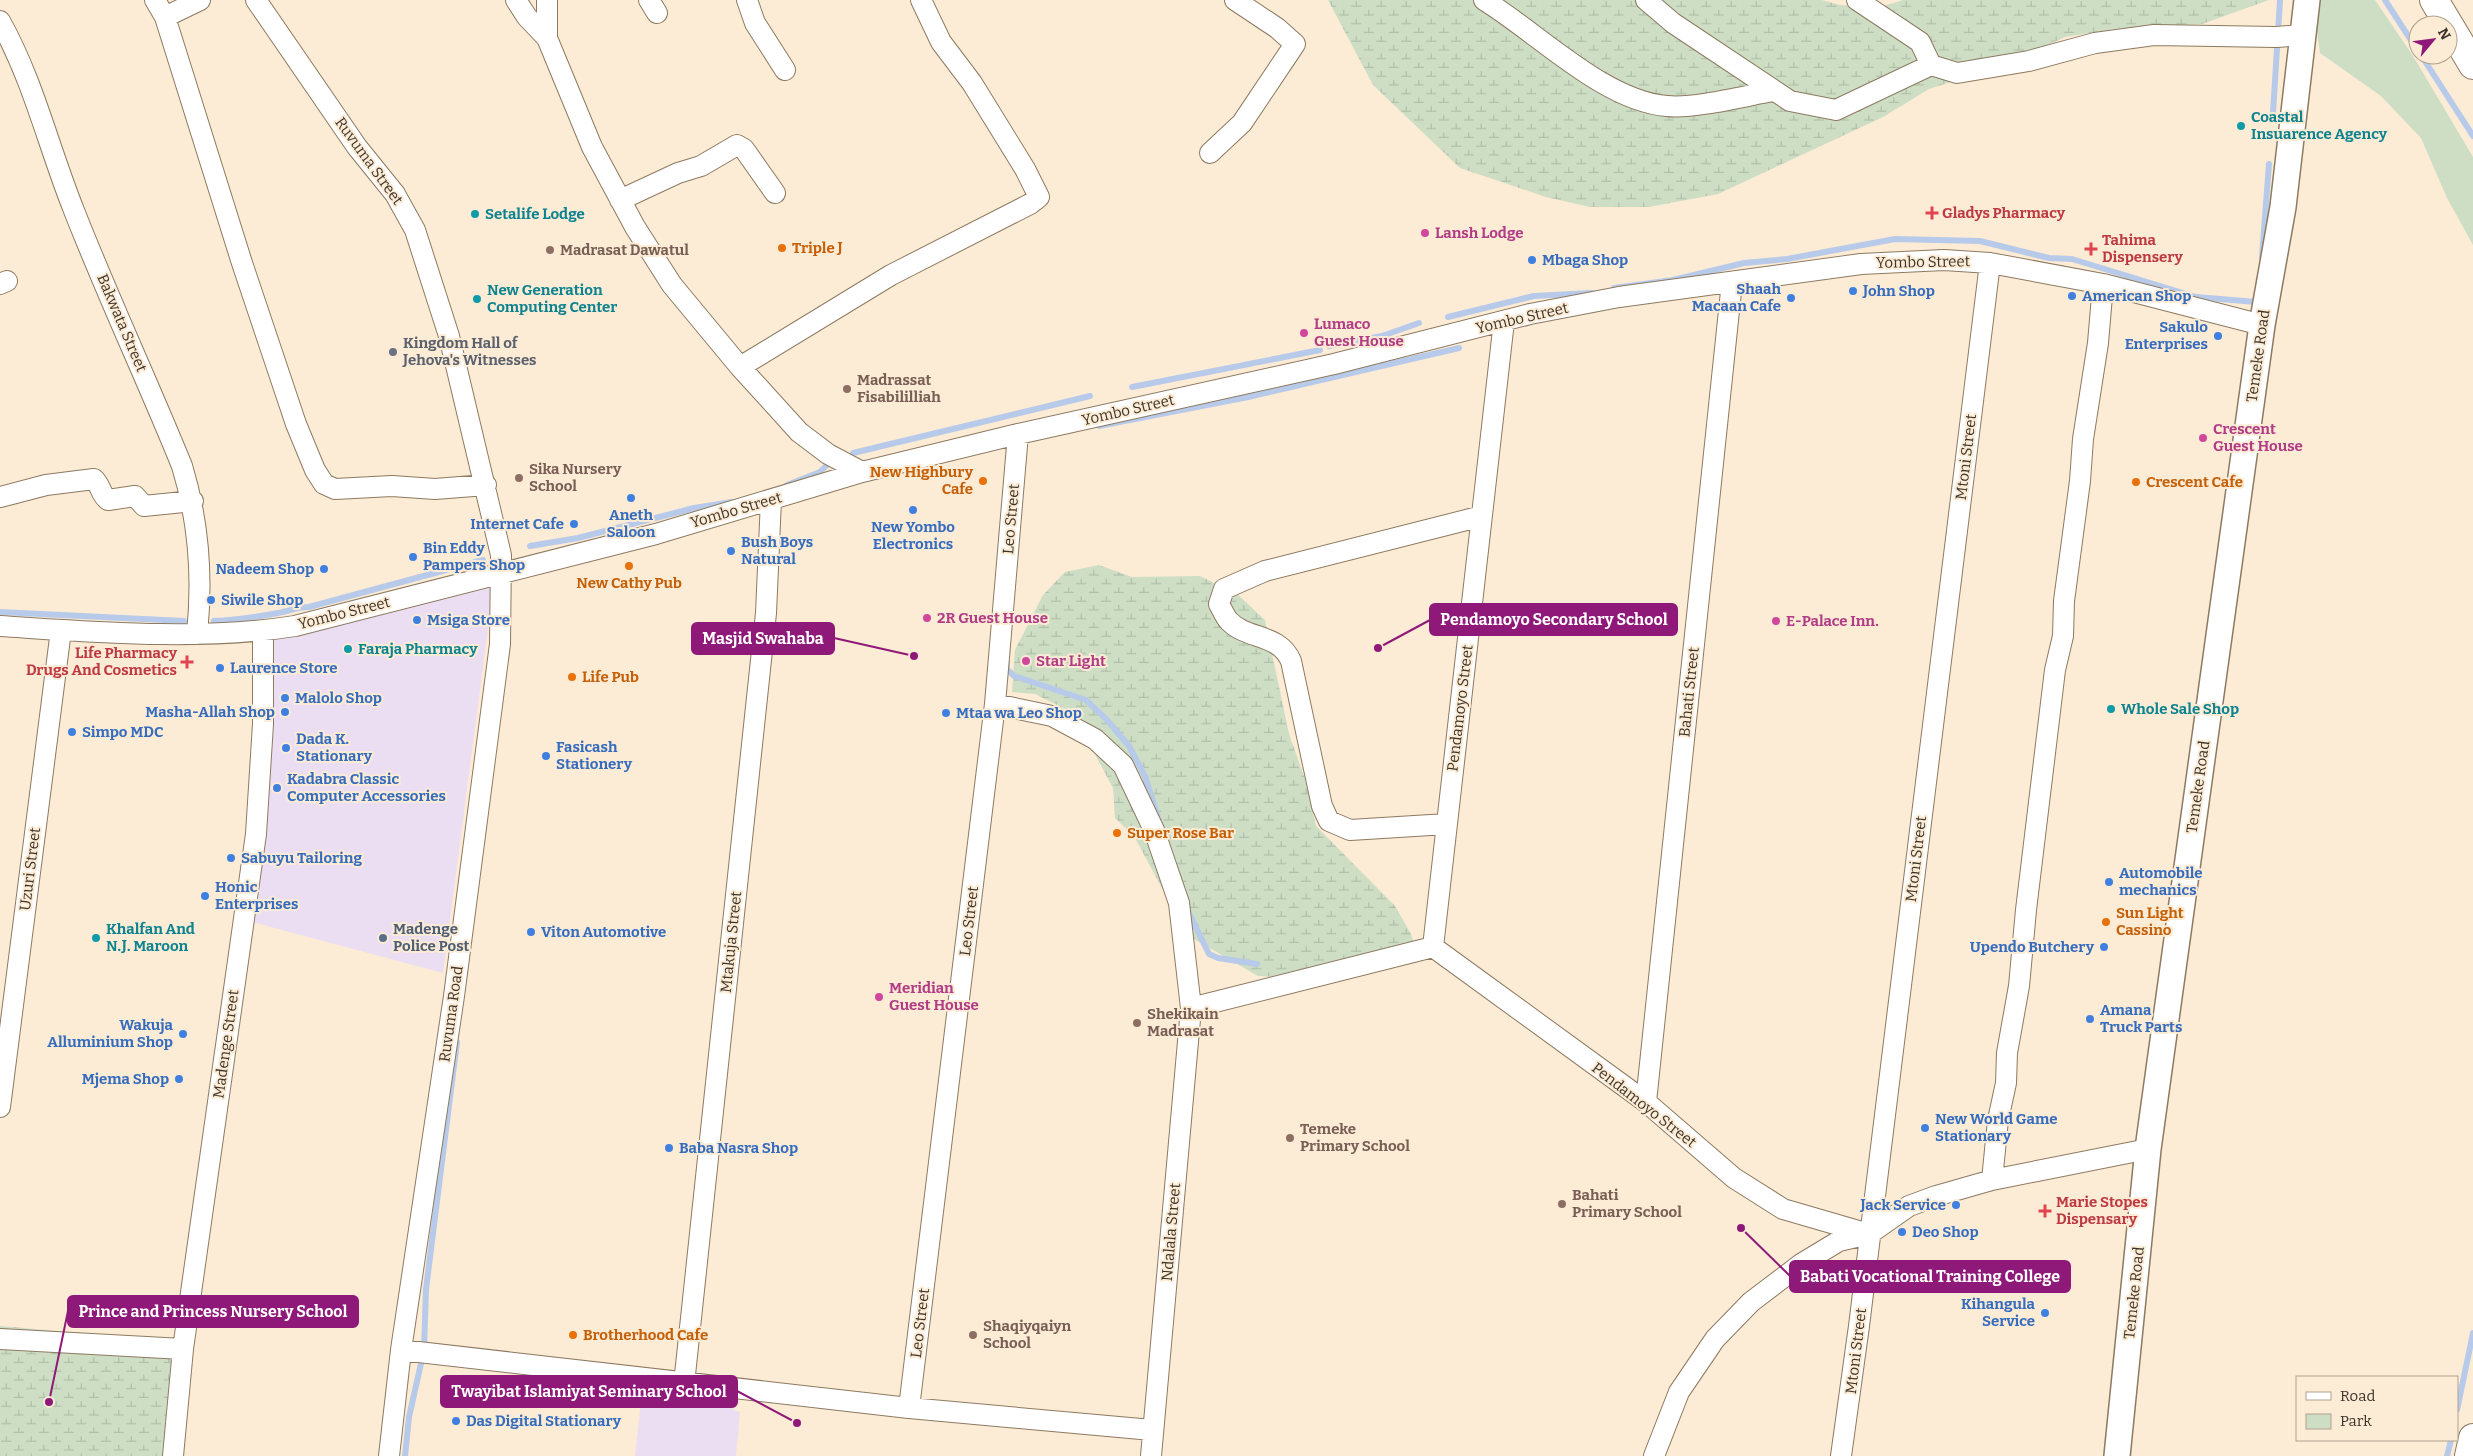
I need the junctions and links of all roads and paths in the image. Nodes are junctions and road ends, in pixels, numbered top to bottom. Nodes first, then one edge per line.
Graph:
1 (155, 0) edge
2 (200, 0) edge
3 (256, 0) edge
4 (516, 0) edge
5 (547, 0) edge
6 (747, 0) edge
7 (921, 0) edge
8 (1235, 0) edge
9 (1484, 0) edge
10 (1646, 0) edge
11 (1857, 0) edge
12 (2307, 0) edge
13 (2434, 0) edge
14 (165, 17) junction
15 (0, 21) edge
16 (2303, 35) junction
17 (547, 38) junction
18 (1931, 65) junction
19 (2473, 65) edge
20 (785, 70) dead end
21 (1773, 91) junction
22 (1210, 153) dead end
23 (775, 193) dead end
24 (620, 200) junction
25 (1990, 263) junction
26 (1732, 282) junction
27 (2102, 284) junction
28 (1504, 321) junction
29 (2262, 325) junction
30 (740, 367) junction
31 (1018, 434) junction
32 (862, 472) junction
33 (486, 485) junction
34 (0, 497) edge
35 (771, 500) junction
36 (193, 501) junction
37 (1482, 516) junction
38 (502, 572) junction
39 (0, 626) edge
40 (61, 630) junction
41 (263, 631) junction
42 (197, 634) junction
43 (995, 704) junction
44 (1447, 824) junction
45 (1432, 947) junction
46 (1191, 1008) junction
47 (1646, 1102) junction
48 (0, 1107) edge
49 (2148, 1149) junction
50 (1992, 1180) junction
51 (1869, 1234) junction
52 (0, 1339) edge
53 (183, 1349) junction
54 (402, 1350) junction
55 (684, 1384) junction
56 (909, 1408) junction
57 (1152, 1430) junction
58 (2473, 1438) edge
59 (173, 1456) edge
60 (389, 1456) edge
61 (1151, 1456) edge
62 (1654, 1456) edge
63 (1841, 1456) edge
64 (2117, 1456) edge
65 (2469, 1456) edge

1 - 14 street
2 - 14 street
3 - 33 street, Ruvuma Street
4 - 17 street
5 - 17 street
6 - 20 street
7 - 30 street
8 - 22 street
9 - 21 street
10 - 21 street
11 - 18 street
12 - 16 street, Temeke Road
13 - 19 main road
14 - 33 street
15 - 36 street, Bakwata Street
16 - 18 street
16 - 29 street, Temeke Road
17 - 24 street
18 - 21 street
23 - 24 street
24 - 30 street
25 - 26 street, Yombo Street
25 - 27 street, Yombo Street
25 - 51 street, Mtoni Street
26 - 28 street, Yombo Street
26 - 47 street, Bahati Street
27 - 29 street, Yombo Street
27 - 50 street
28 - 31 street, Yombo Street
28 - 37 street, Pendamoyo Street
29 - 49 street, Temeke Road
30 - 32 street
31 - 32 street, Yombo Street
31 - 43 street, Leo Street
32 - 35 street, Yombo Street
33 - 38 street, Ruvuma Street
34 - 36 street
35 - 38 street, Yombo Street
35 - 55 street, Mtakuja Street
36 - 42 street, Bakwata Street
37 - 44 street, Pendamoyo Street
37 - 44 street
38 - 41 street, Yombo Street
38 - 54 street, Ruvuma Road
39 - 40 street, Yombo Street
40 - 42 street, Yombo Street
40 - 48 street, Uzuri Street
41 - 42 street, Yombo Street
41 - 53 street, Madenge Street
43 - 46 street, Ndalala Street
43 - 56 street, Leo Street
44 - 45 street, Pendamoyo Street
45 - 46 street
45 - 47 street, Pendamoyo Street
46 - 57 street, Ndalala Street
47 - 51 street, Pendamoyo Street
49 - 50 street
49 - 64 street, Temeke Road
50 - 51 street
51 - 62 street
51 - 63 street, Mtoni Street
52 - 53 street
53 - 59 street, Madenge Street
54 - 55 street
54 - 60 street, Ruvuma Road
55 - 56 street
56 - 57 street
57 - 61 street, Ndalala Street
58 - 65 main road

